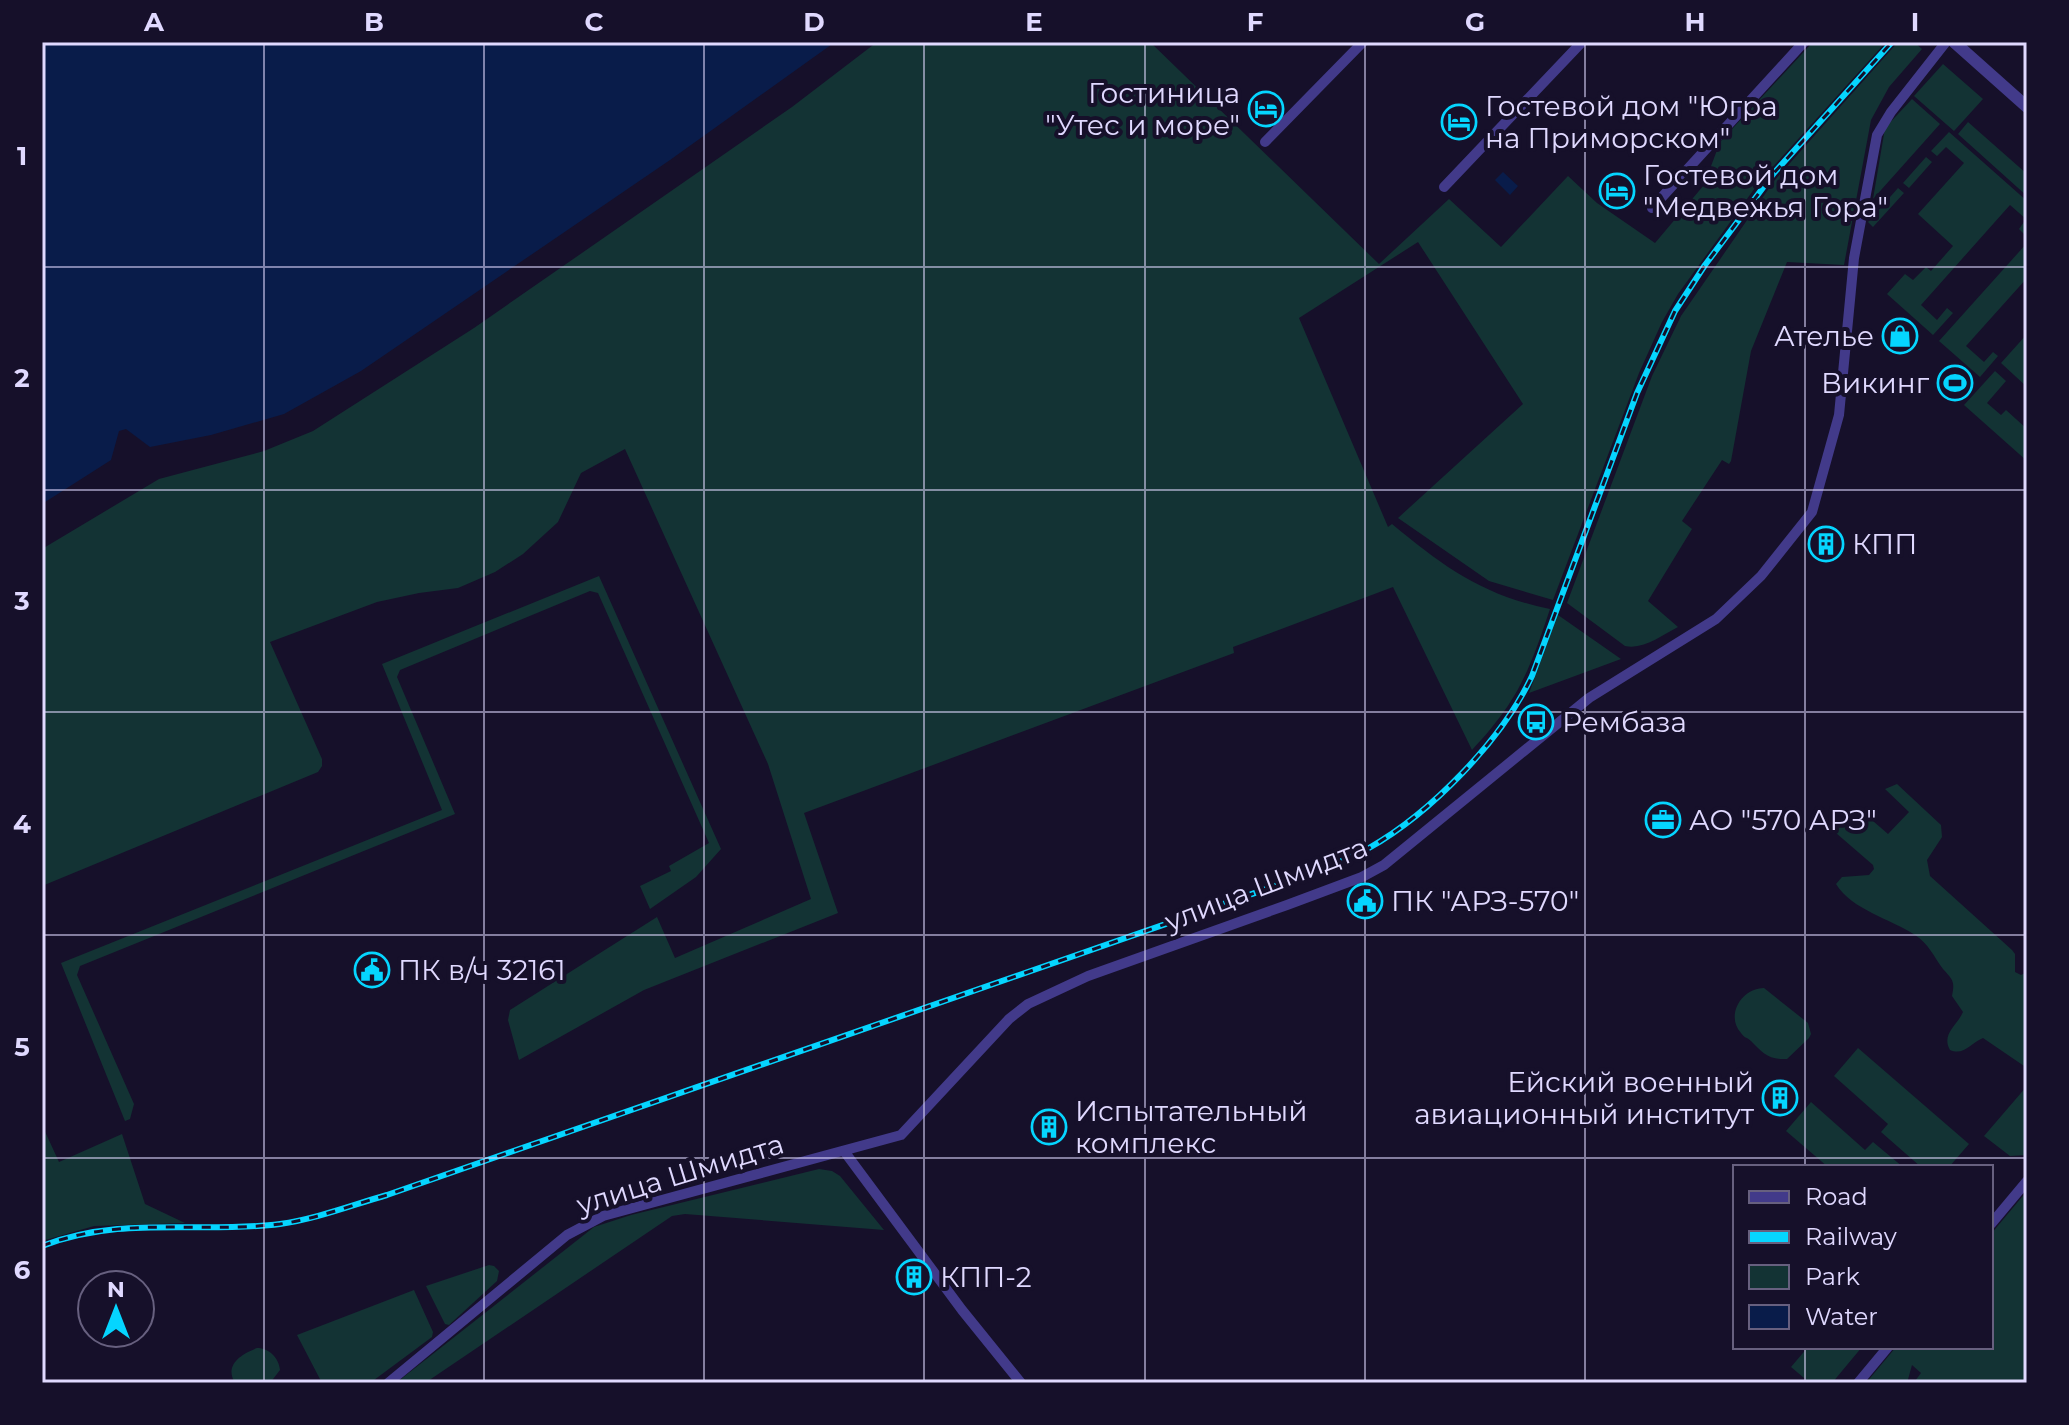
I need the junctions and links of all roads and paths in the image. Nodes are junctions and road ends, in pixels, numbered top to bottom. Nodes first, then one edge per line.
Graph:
1 (1363, 42) edge
2 (1582, 42) edge
3 (1804, 42) edge
4 (1946, 42) edge
5 (1954, 42) edge
6 (2027, 107) edge
7 (1265, 142) dead end
8 (1444, 187) dead end
9 (1652, 208) dead end
10 (844, 1151) junction
11 (2027, 1181) edge
12 (1993, 1222) edge
13 (1886, 1349) edge
14 (388, 1383) edge
15 (1021, 1383) edge
16 (1858, 1383) edge

1 - 7 street
2 - 8 street
3 - 9 street
4 - 10 street, улица Шмидта
5 - 6 street
10 - 14 street, улица Шмидта
10 - 15 street
11 - 12 street
13 - 16 street

